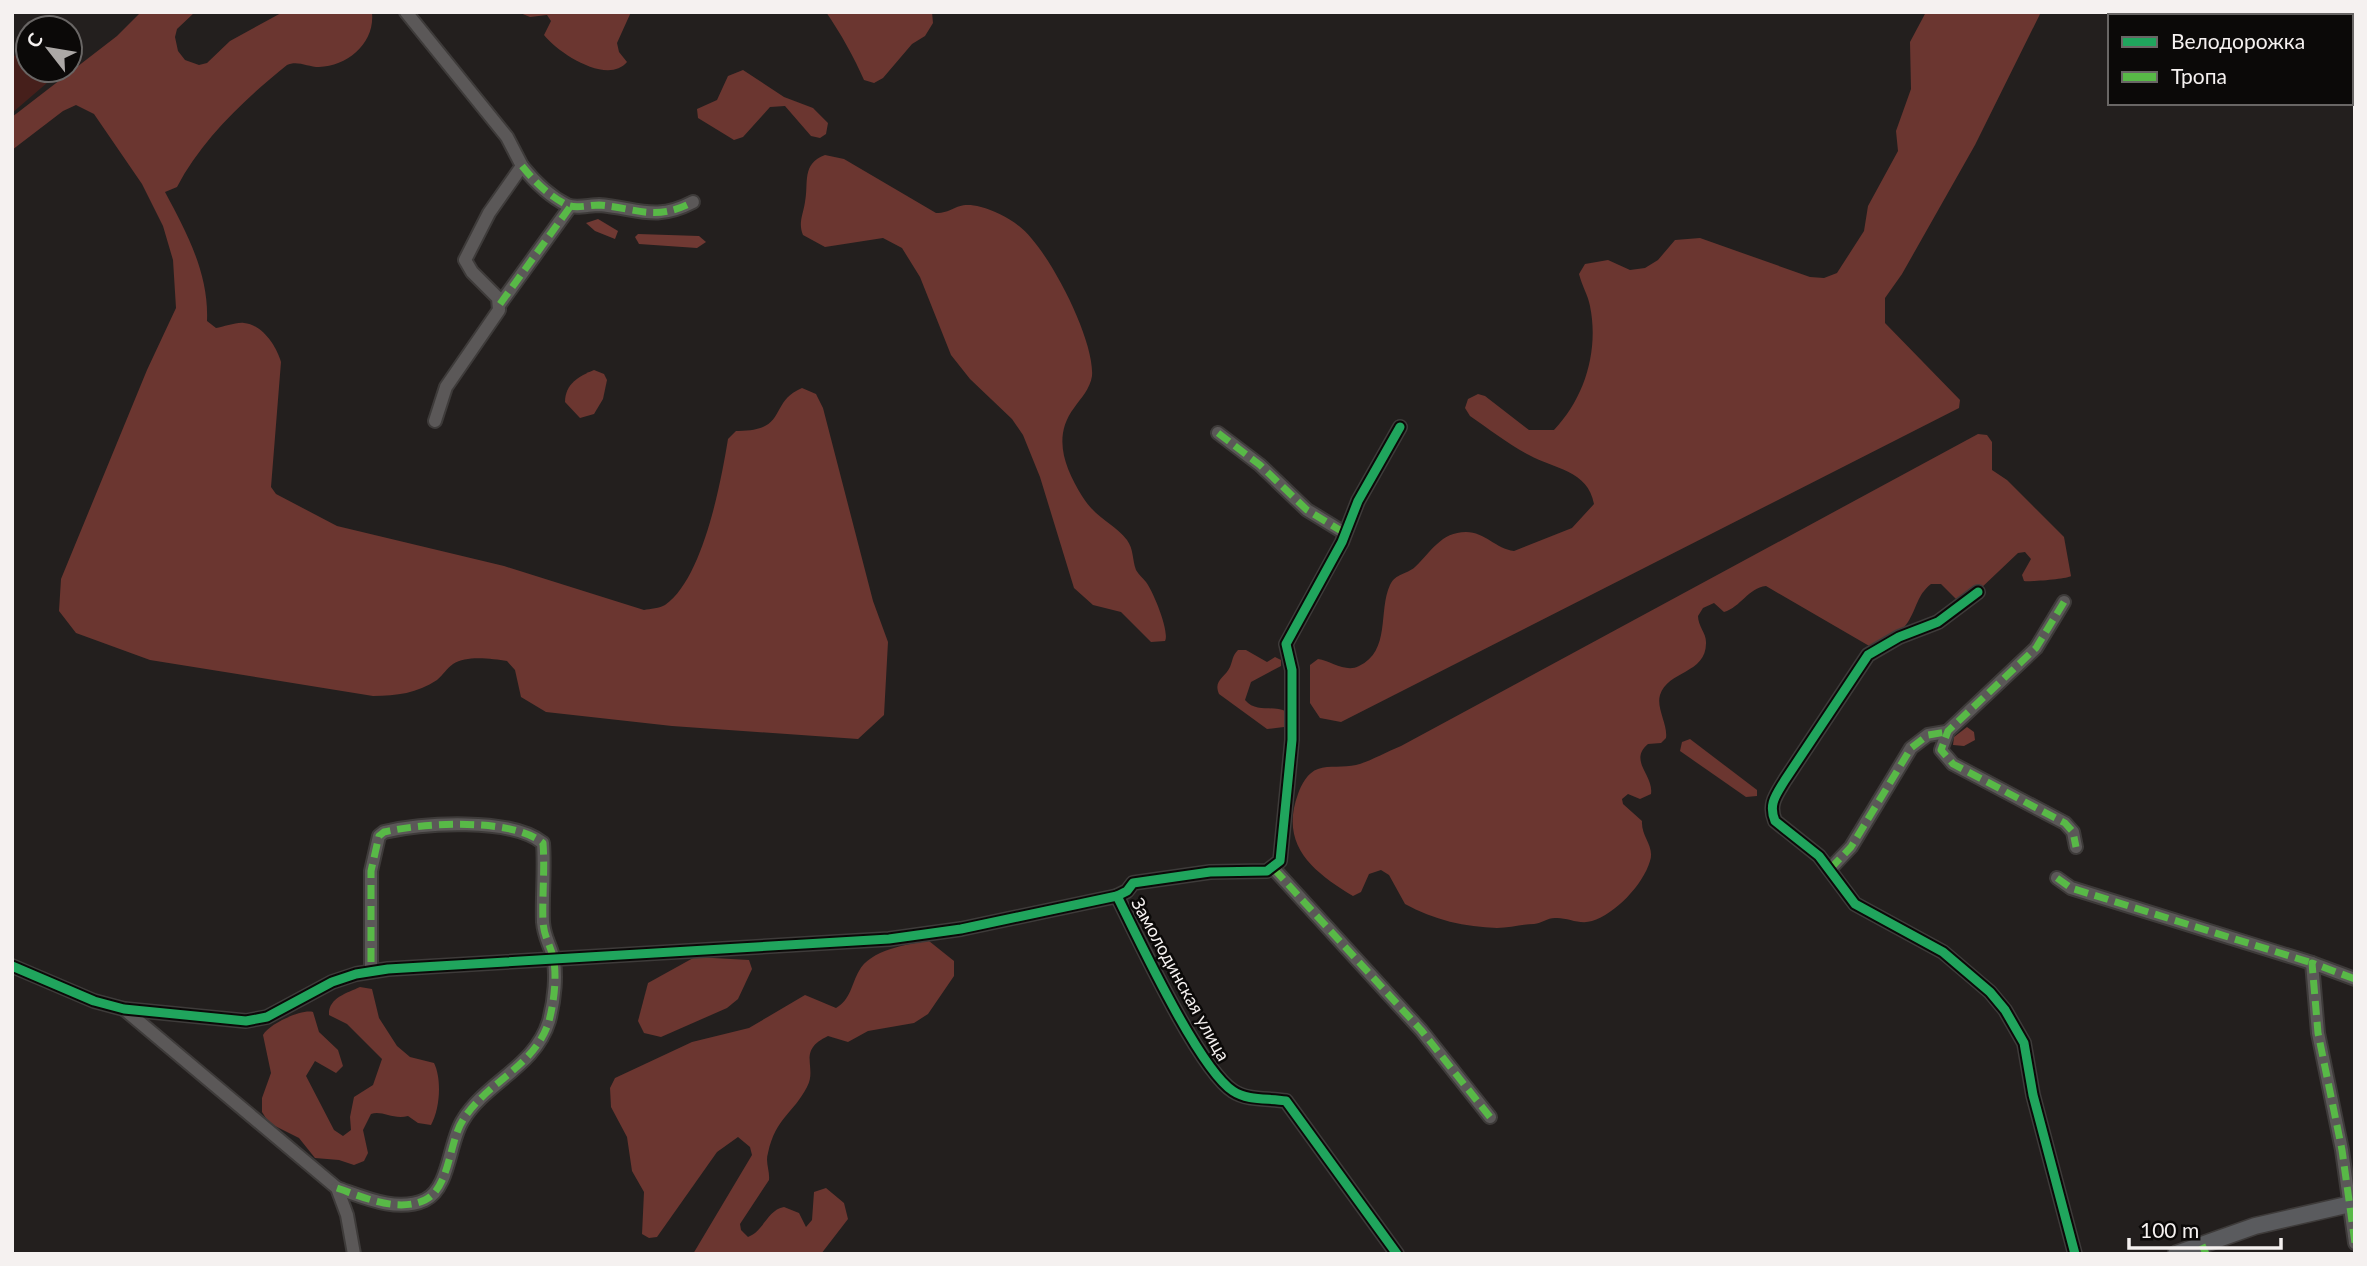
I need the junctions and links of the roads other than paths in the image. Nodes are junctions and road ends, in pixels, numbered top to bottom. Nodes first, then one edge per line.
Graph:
1 (406, 12) edge
2 (522, 166) junction
3 (693, 202) dead end
4 (570, 207) junction
5 (500, 303) junction
6 (435, 421) dead end
7 (1400, 427) dead end
8 (1218, 433) dead end
9 (1343, 532) junction
10 (1978, 593) dead end
11 (2064, 603) dead end
12 (1947, 732) junction
13 (2076, 847) dead end
14 (1274, 869) junction
15 (1830, 869) junction
16 (2057, 878) dead end
17 (1117, 896) junction
18 (553, 959) junction
19 (2312, 963) junction
20 (12, 967) edge
21 (371, 971) junction
22 (2355, 979) edge
23 (124, 1009) junction
24 (1490, 1117) dead end
25 (337, 1188) junction
26 (2351, 1203) edge
27 (2355, 1243) edge
28 (2204, 1249) edge
29 (354, 1254) edge
30 (1397, 1254) edge
31 (2075, 1254) edge
32 (2176, 1254) edge

1 - 2 street
2 - 4 street
2 - 5 street
3 - 4 street
4 - 5 street
5 - 6 street
7 - 9 street
8 - 9 street
9 - 14 street
10 - 15 street
11 - 12 street
12 - 13 street
12 - 15 street
14 - 17 street
14 - 24 street
15 - 31 street
16 - 19 street
17 - 18 street, Замолодинская улица
17 - 30 street, Замолодинская улица
18 - 21 street, Замолодинская улица
18 - 21 street
18 - 25 street
19 - 22 street
19 - 26 street
20 - 23 street
21 - 23 street, Замолодинская улица
23 - 25 street
25 - 29 street
26 - 27 street
26 - 28 street
28 - 32 street

